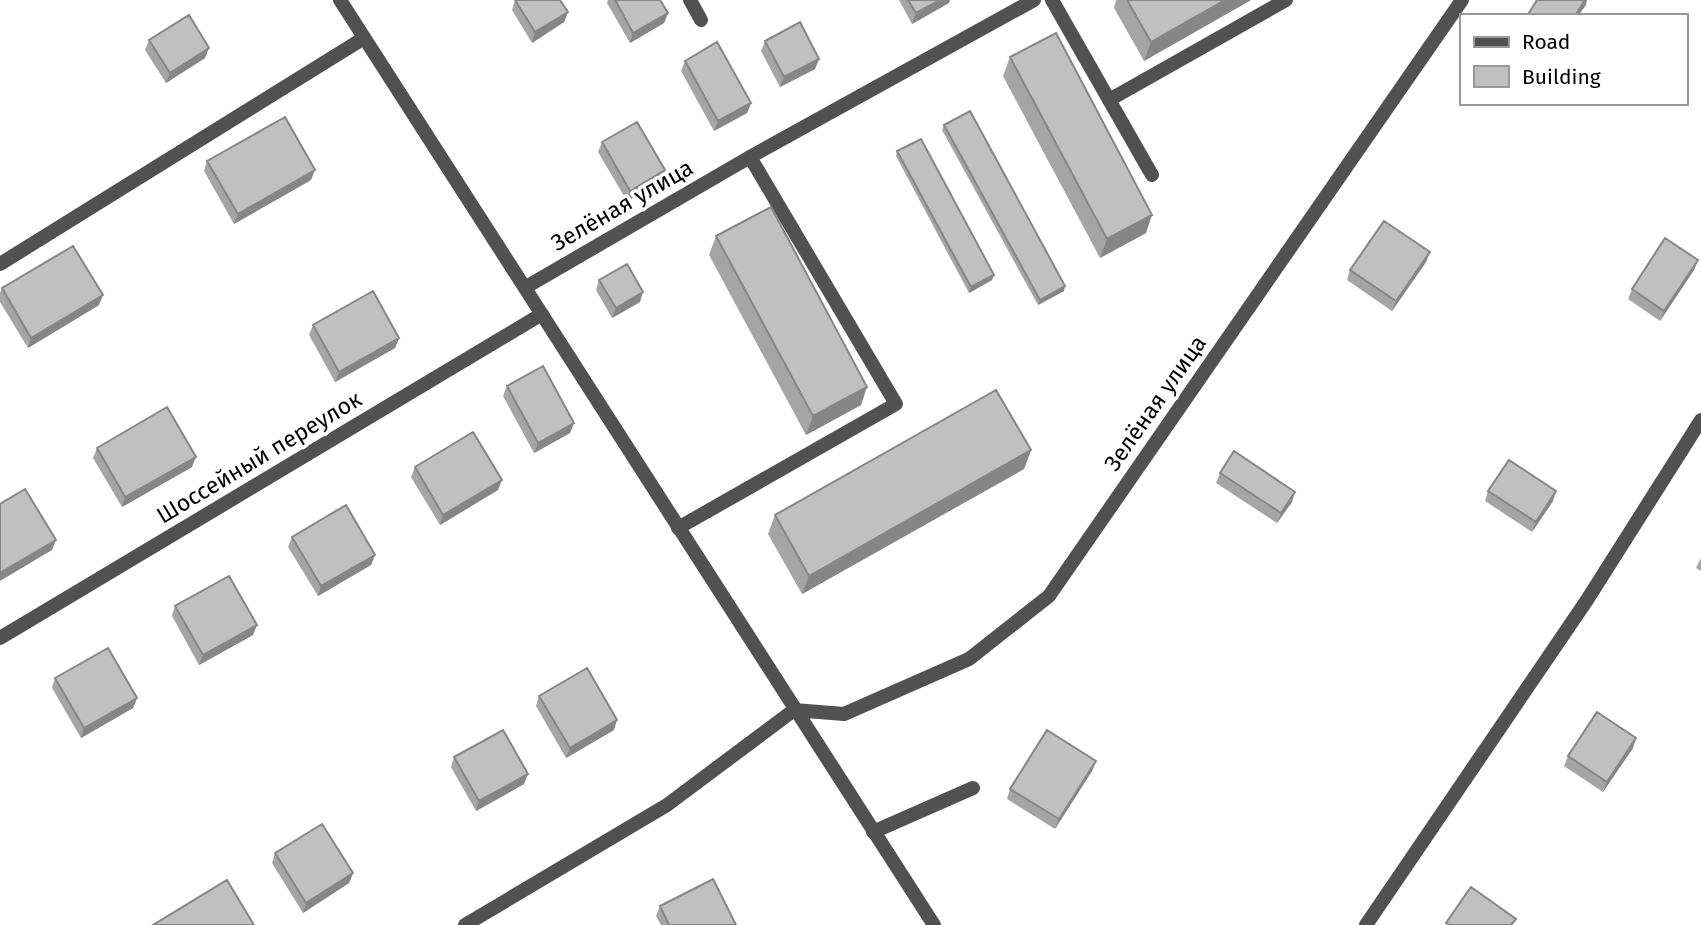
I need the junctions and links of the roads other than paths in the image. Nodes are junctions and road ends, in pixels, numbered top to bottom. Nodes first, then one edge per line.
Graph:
1 (341, 0) edge
2 (690, 0) edge
3 (1034, 0) edge
4 (1052, 0) edge
5 (1286, 0) edge
6 (1462, 0) edge
7 (701, 20) dead end
8 (364, 38) junction
9 (1109, 100) junction
10 (750, 157) junction
11 (1152, 175) dead end
12 (0, 264) edge
13 (526, 287) junction
14 (542, 314) junction
15 (1701, 420) edge
16 (678, 528) junction
17 (0, 638) edge
18 (794, 710) junction
19 (973, 788) dead end
20 (873, 832) junction
21 (465, 925) edge
22 (934, 925) edge
23 (1366, 925) edge

1 - 8 street
2 - 7 street
3 - 10 street, Зелёная улица
4 - 9 street
5 - 9 street
6 - 18 street, Зелёная улица
8 - 12 street
8 - 13 street
9 - 11 street
10 - 13 street, Зелёная улица
10 - 16 street
13 - 14 street
14 - 16 street
14 - 17 street, Шоссейный переулок
15 - 23 street
16 - 18 street
18 - 20 street
18 - 21 street
19 - 20 street
20 - 22 street

